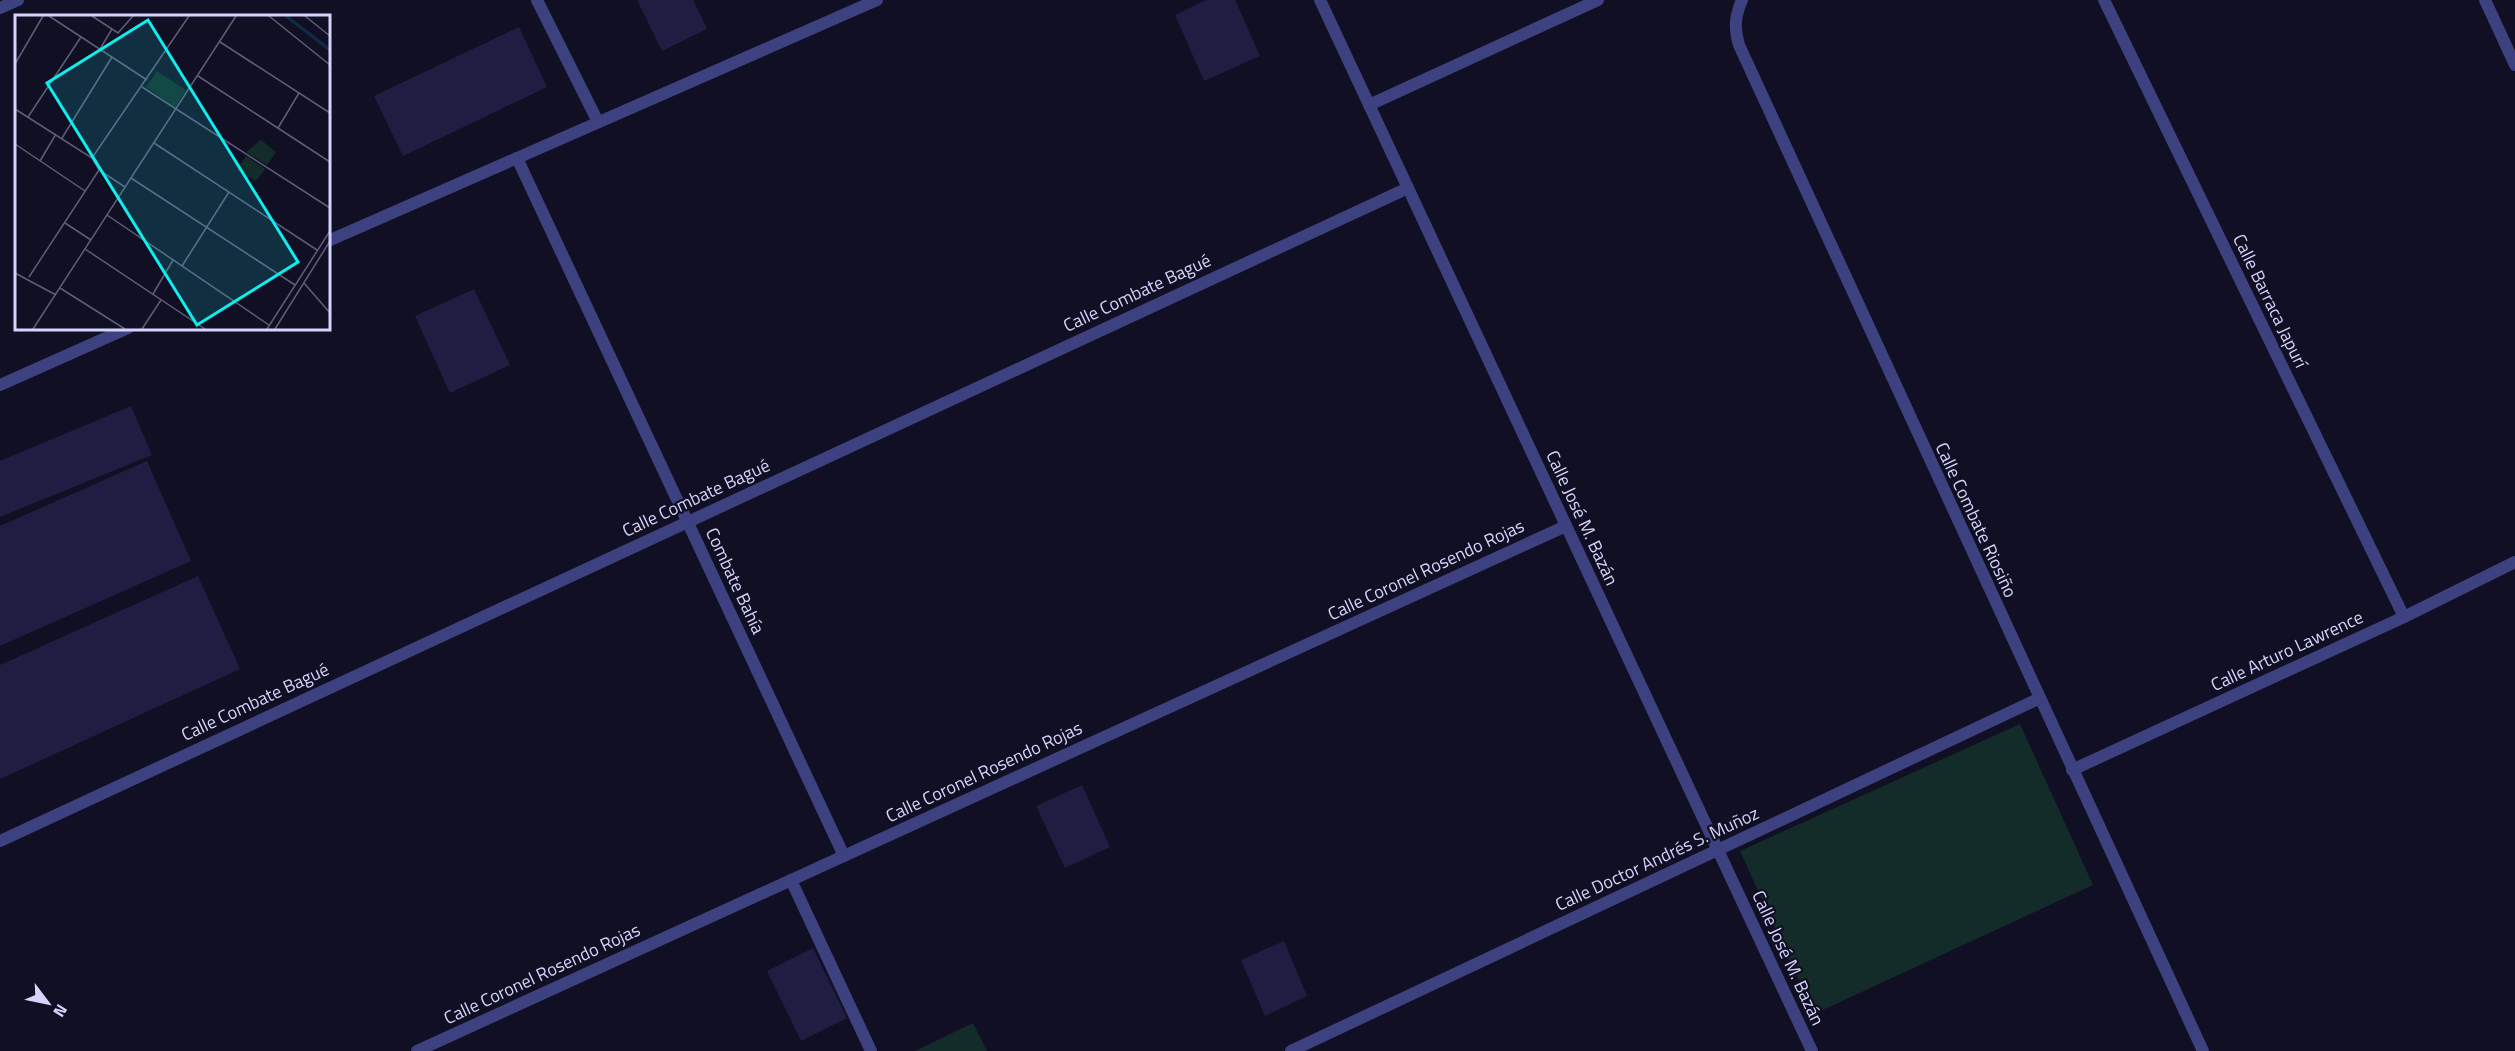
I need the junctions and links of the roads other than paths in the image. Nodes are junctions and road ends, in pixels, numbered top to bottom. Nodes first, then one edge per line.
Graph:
1 (18, 0) edge
2 (537, 0) edge
3 (877, 0) edge
4 (1320, 0) edge
5 (1598, 0) edge
6 (1742, 0) edge
7 (2104, 0) edge
8 (2485, 0) edge
9 (0, 8) edge
10 (2515, 65) edge
11 (1369, 105) junction
12 (598, 122) junction
13 (518, 158) junction
14 (1408, 188) junction
15 (330, 240) edge
16 (124, 330) edge
17 (0, 385) edge
18 (688, 522) junction
19 (1566, 526) junction
20 (2515, 562) edge
21 (2404, 617) junction
22 (2038, 699) junction
23 (2072, 770) junction
24 (0, 841) edge
25 (1718, 850) junction
26 (844, 856) junction
27 (791, 880) junction
28 (417, 1051) edge
29 (871, 1051) edge
30 (1291, 1051) edge
31 (1812, 1051) edge
32 (2203, 1051) edge

1 - 9 street
2 - 12 street
3 - 12 street
4 - 11 street, Calle José M. Bazán
5 - 11 street
6 - 22 street, Calle Combate Riosiño
7 - 21 street, Calle Barraca Japurí
8 - 10 street
11 - 14 street, Calle José M. Bazán
12 - 13 street
13 - 15 street
13 - 18 street, Combate Bahía
14 - 18 street, Calle Combate Bagué
14 - 19 street, Calle José M. Bazán
16 - 17 street
18 - 24 street, Calle Combate Bagué
18 - 26 street, Combate Bahía
19 - 25 street, Calle José M. Bazán
19 - 26 street, Calle Coronel Rosendo Rojas
20 - 21 street, Calle Arturo Lawrence
21 - 23 street, Calle Arturo Lawrence
22 - 23 street, Calle Combate Riosiño
22 - 25 street, Calle Doctor Andrés S. Muñoz
23 - 32 street, Calle Combate Riosiño
25 - 30 street, Calle Doctor Andrés S. Muñoz
25 - 31 street, Calle José M. Bazán
26 - 27 street, Calle Coronel Rosendo Rojas
27 - 28 street, Calle Coronel Rosendo Rojas
27 - 29 street

